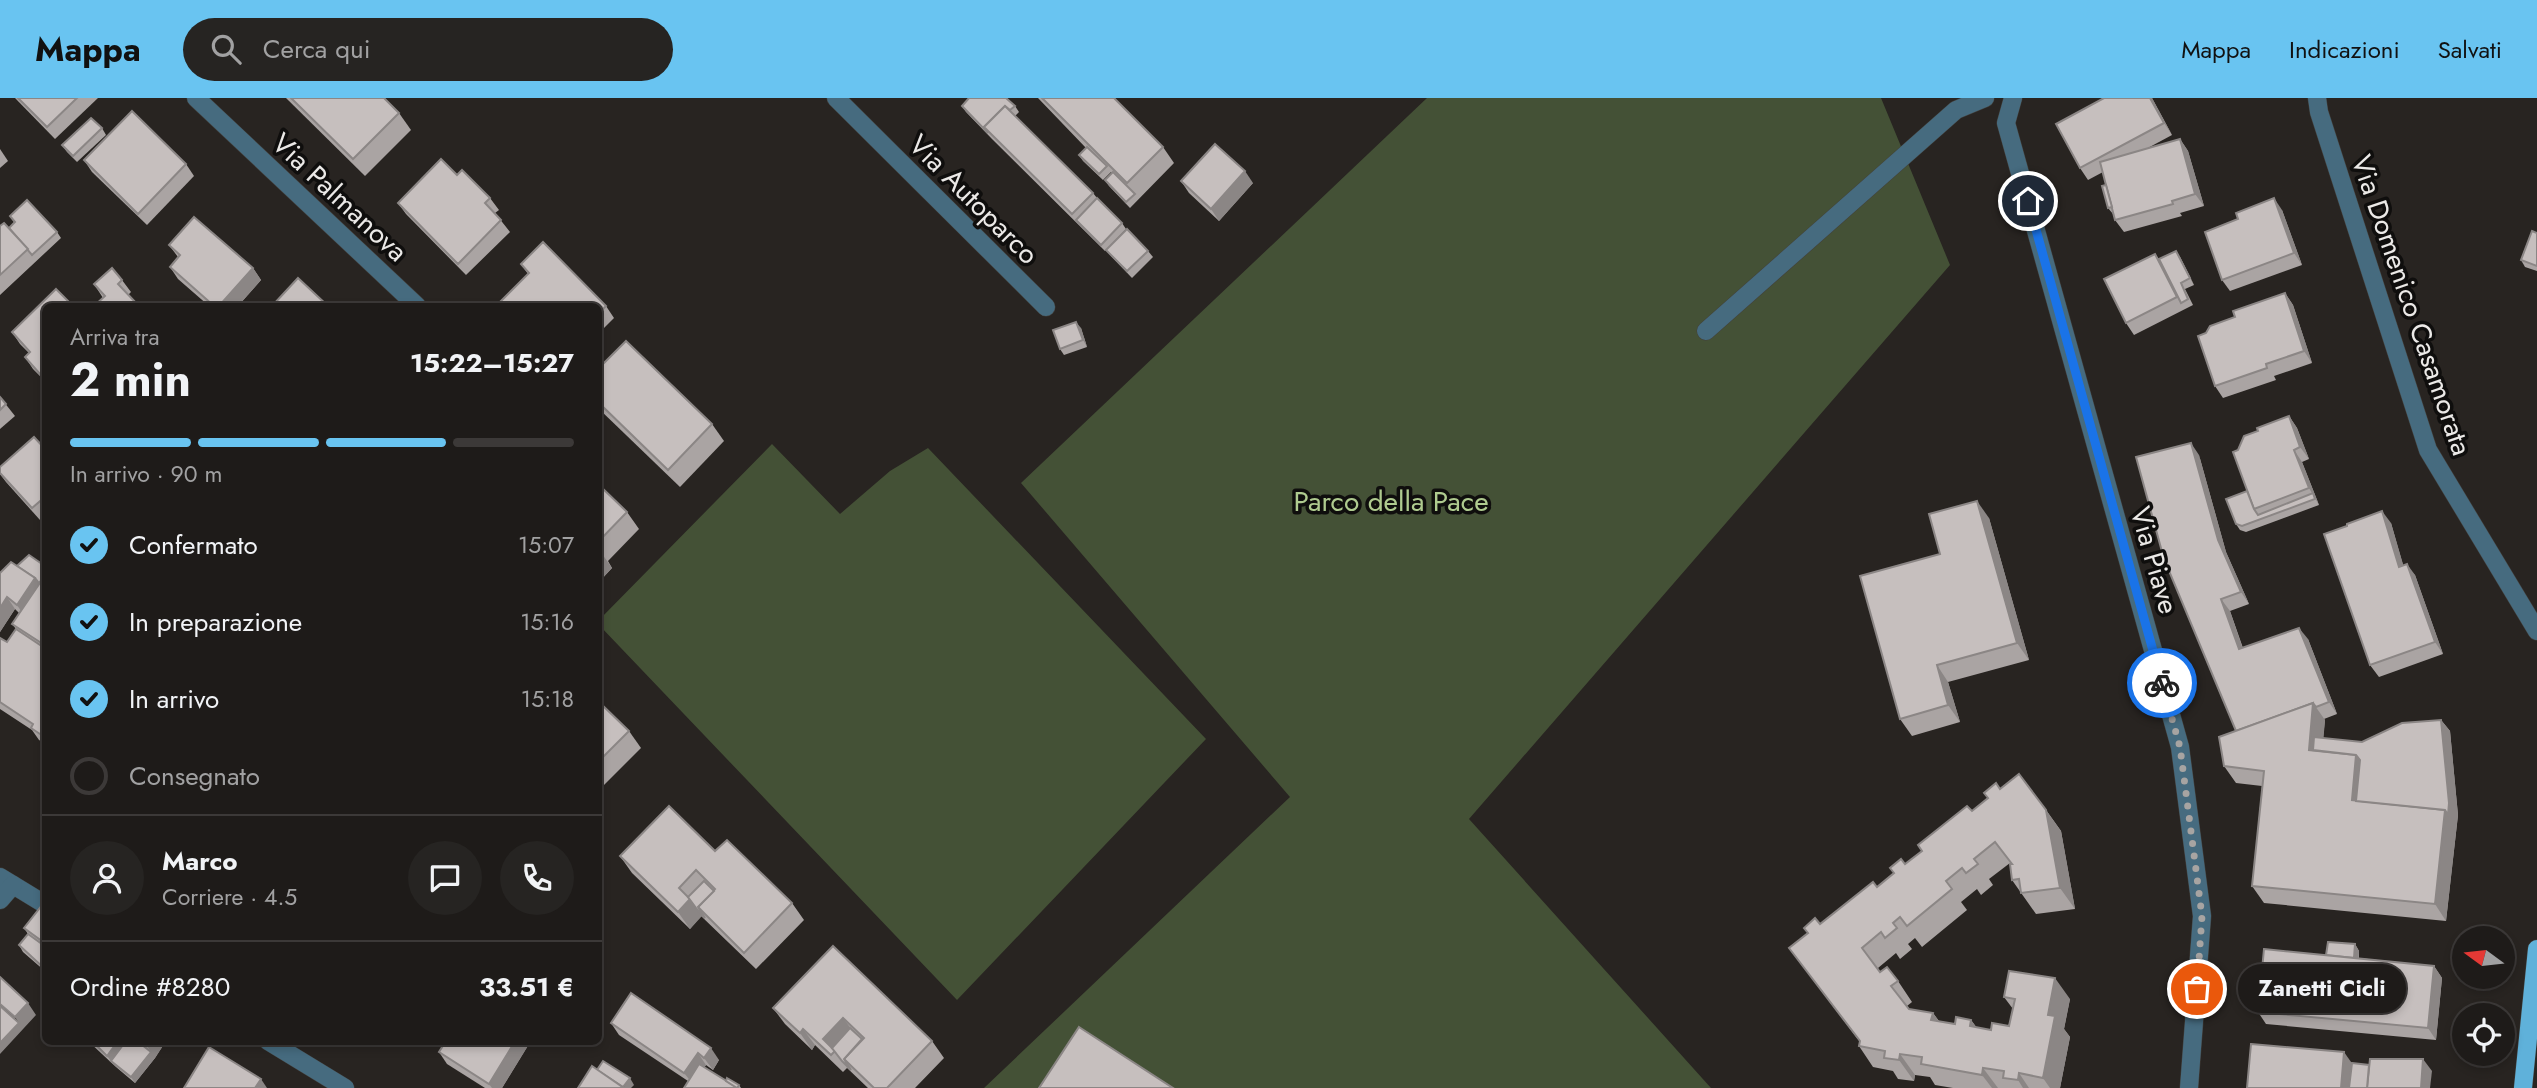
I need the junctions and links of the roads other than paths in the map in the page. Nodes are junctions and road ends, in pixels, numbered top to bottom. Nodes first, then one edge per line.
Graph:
1 (196, 98) edge
2 (836, 98) edge
3 (1985, 98) edge
4 (2013, 98) edge
5 (2317, 98) edge
6 (414, 303) edge
7 (1046, 307) dead end
8 (1706, 331) dead end
9 (2537, 631) edge
10 (7, 881) edge
11 (0, 900) edge
12 (42, 903) edge
13 (2537, 949) edge
14 (275, 1045) edge
15 (345, 1088) edge
16 (2189, 1088) edge
17 (2523, 1088) edge

1 - 6 street, Via Palmanova
2 - 7 street, Via Autoparco
3 - 8 street
4 - 16 street, Via Piave
5 - 9 street, Via Domenico Casamorata
10 - 11 street
10 - 12 street
13 - 17 main road
14 - 15 street

